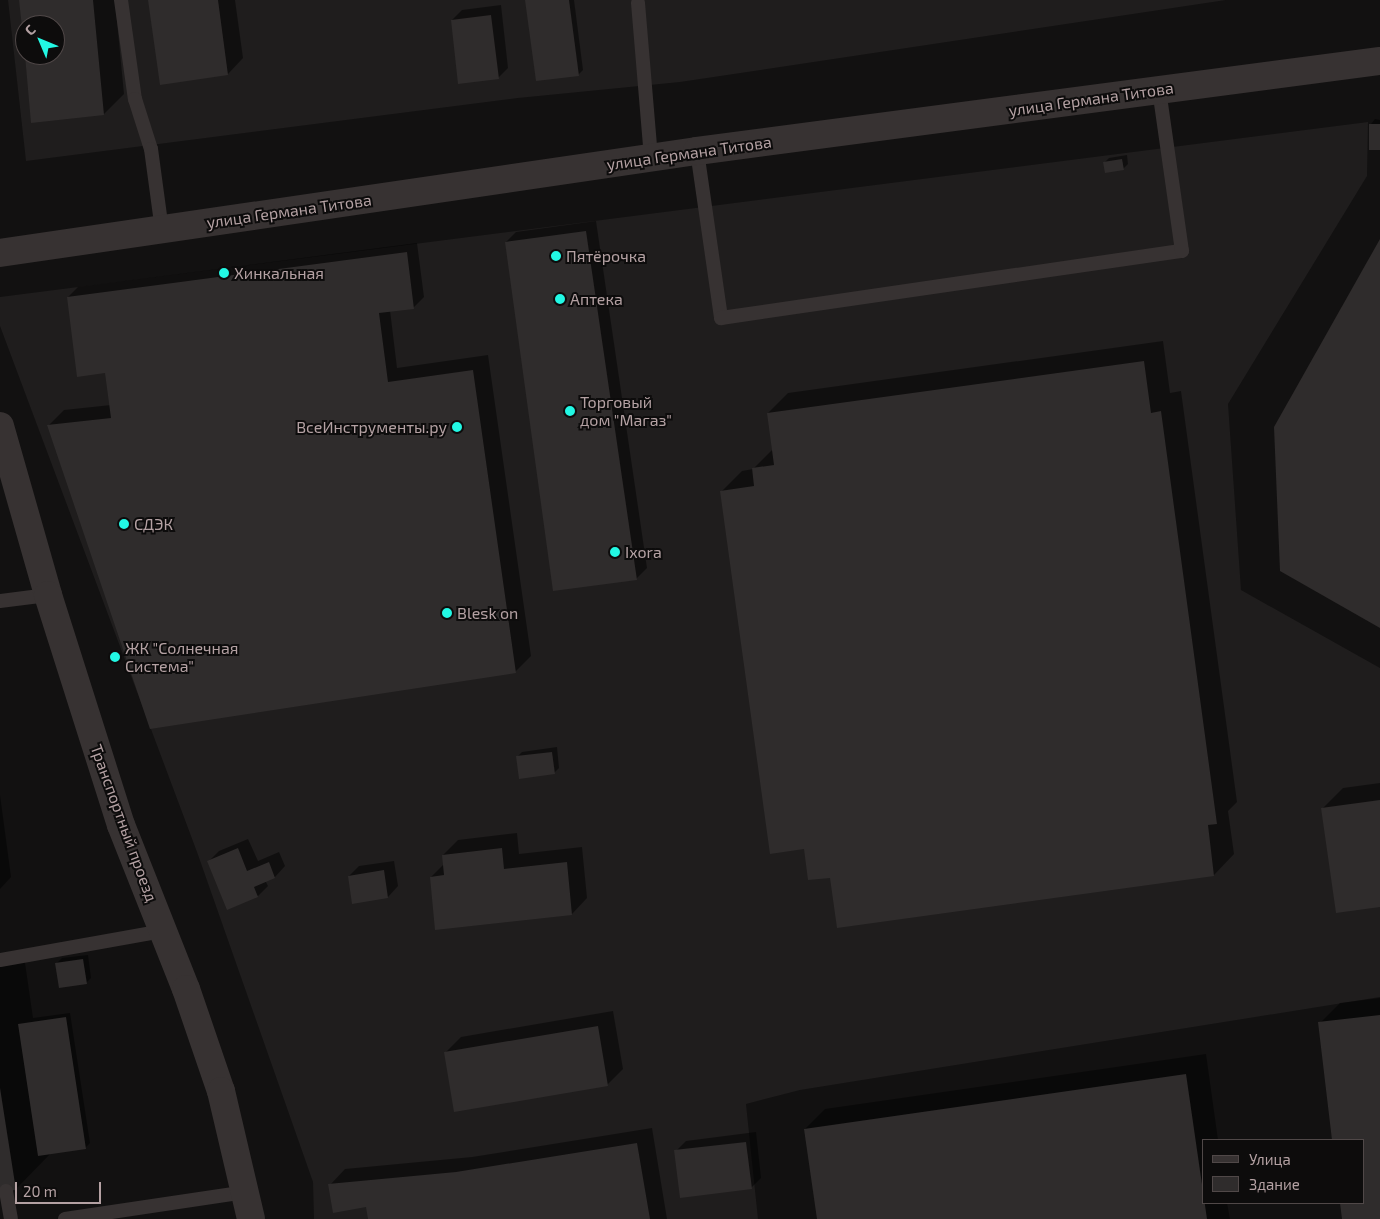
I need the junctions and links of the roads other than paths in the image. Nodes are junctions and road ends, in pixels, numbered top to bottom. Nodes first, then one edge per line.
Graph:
1 (120, 0) edge
2 (638, 3) dead end
3 (1380, 61) edge
4 (1159, 90) junction
5 (697, 151) junction
6 (651, 158) junction
7 (162, 230) junction
8 (0, 253) edge
9 (0, 426) edge
10 (48, 595) junction
11 (0, 601) edge
12 (163, 931) junction
13 (0, 960) edge
14 (6, 1191) dead end
15 (244, 1192) junction
16 (11, 1219) edge
17 (65, 1219) edge
18 (251, 1219) edge

1 - 7 lane
2 - 6 lane
3 - 4 street, улица Германа Титова
4 - 5 street, улица Германа Титова
4 - 5 lane
5 - 6 street, улица Германа Титова
6 - 7 street, улица Германа Титова
7 - 8 street, улица Германа Титова
9 - 10 street, Транспортный проезд
10 - 11 lane
10 - 12 street, Транспортный проезд
12 - 13 lane
12 - 15 street, Транспортный проезд
14 - 16 lane
15 - 17 lane
15 - 18 street, Транспортный проезд

